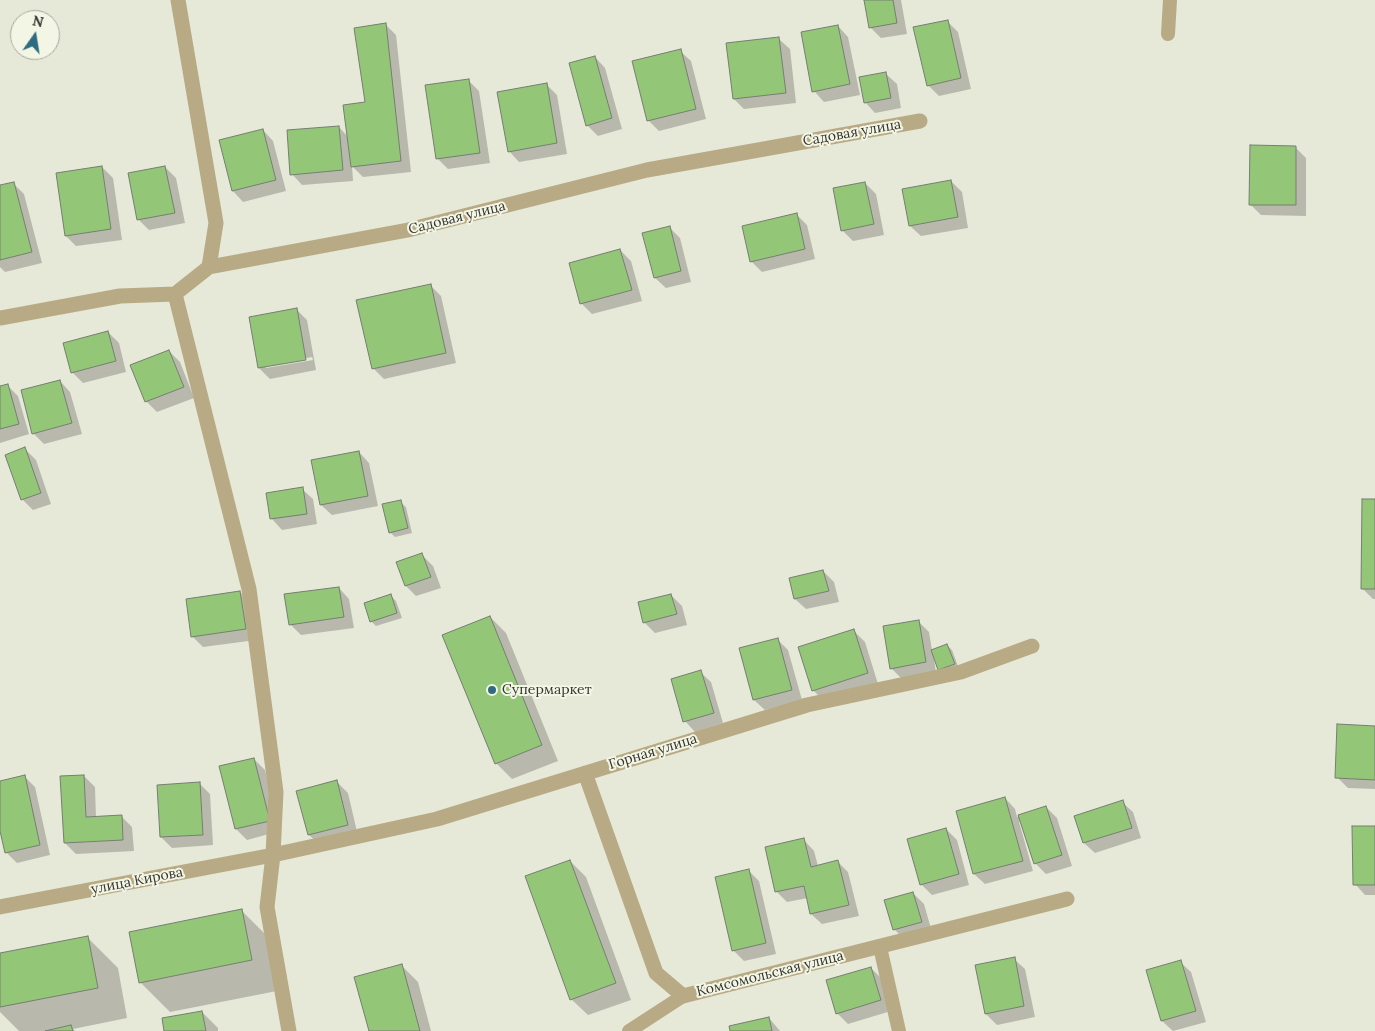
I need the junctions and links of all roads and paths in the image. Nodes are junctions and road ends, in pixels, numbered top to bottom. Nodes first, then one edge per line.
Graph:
1 (178, 0) edge
2 (1170, 0) edge
3 (1168, 34) dead end
4 (920, 121) dead end
5 (209, 266) junction
6 (175, 294) junction
7 (0, 318) edge
8 (1032, 646) dead end
9 (586, 773) junction
10 (273, 856) junction
11 (1067, 899) dead end
12 (0, 907) edge
13 (880, 946) junction
14 (683, 996) junction
15 (289, 1031) edge
16 (629, 1031) edge
17 (900, 1031) edge

1 - 5 street
2 - 3 lane
4 - 5 street, Садовая улица
5 - 6 street, Садовая улица
6 - 7 street
6 - 10 street
8 - 9 street, Горная улица
9 - 10 street, Горная улица
9 - 14 street, Комсомольская улица
10 - 12 street, улица Кирова
10 - 15 street
11 - 13 street, Комсомольская улица
13 - 14 street, Комсомольская улица
13 - 17 lane
14 - 16 lane

